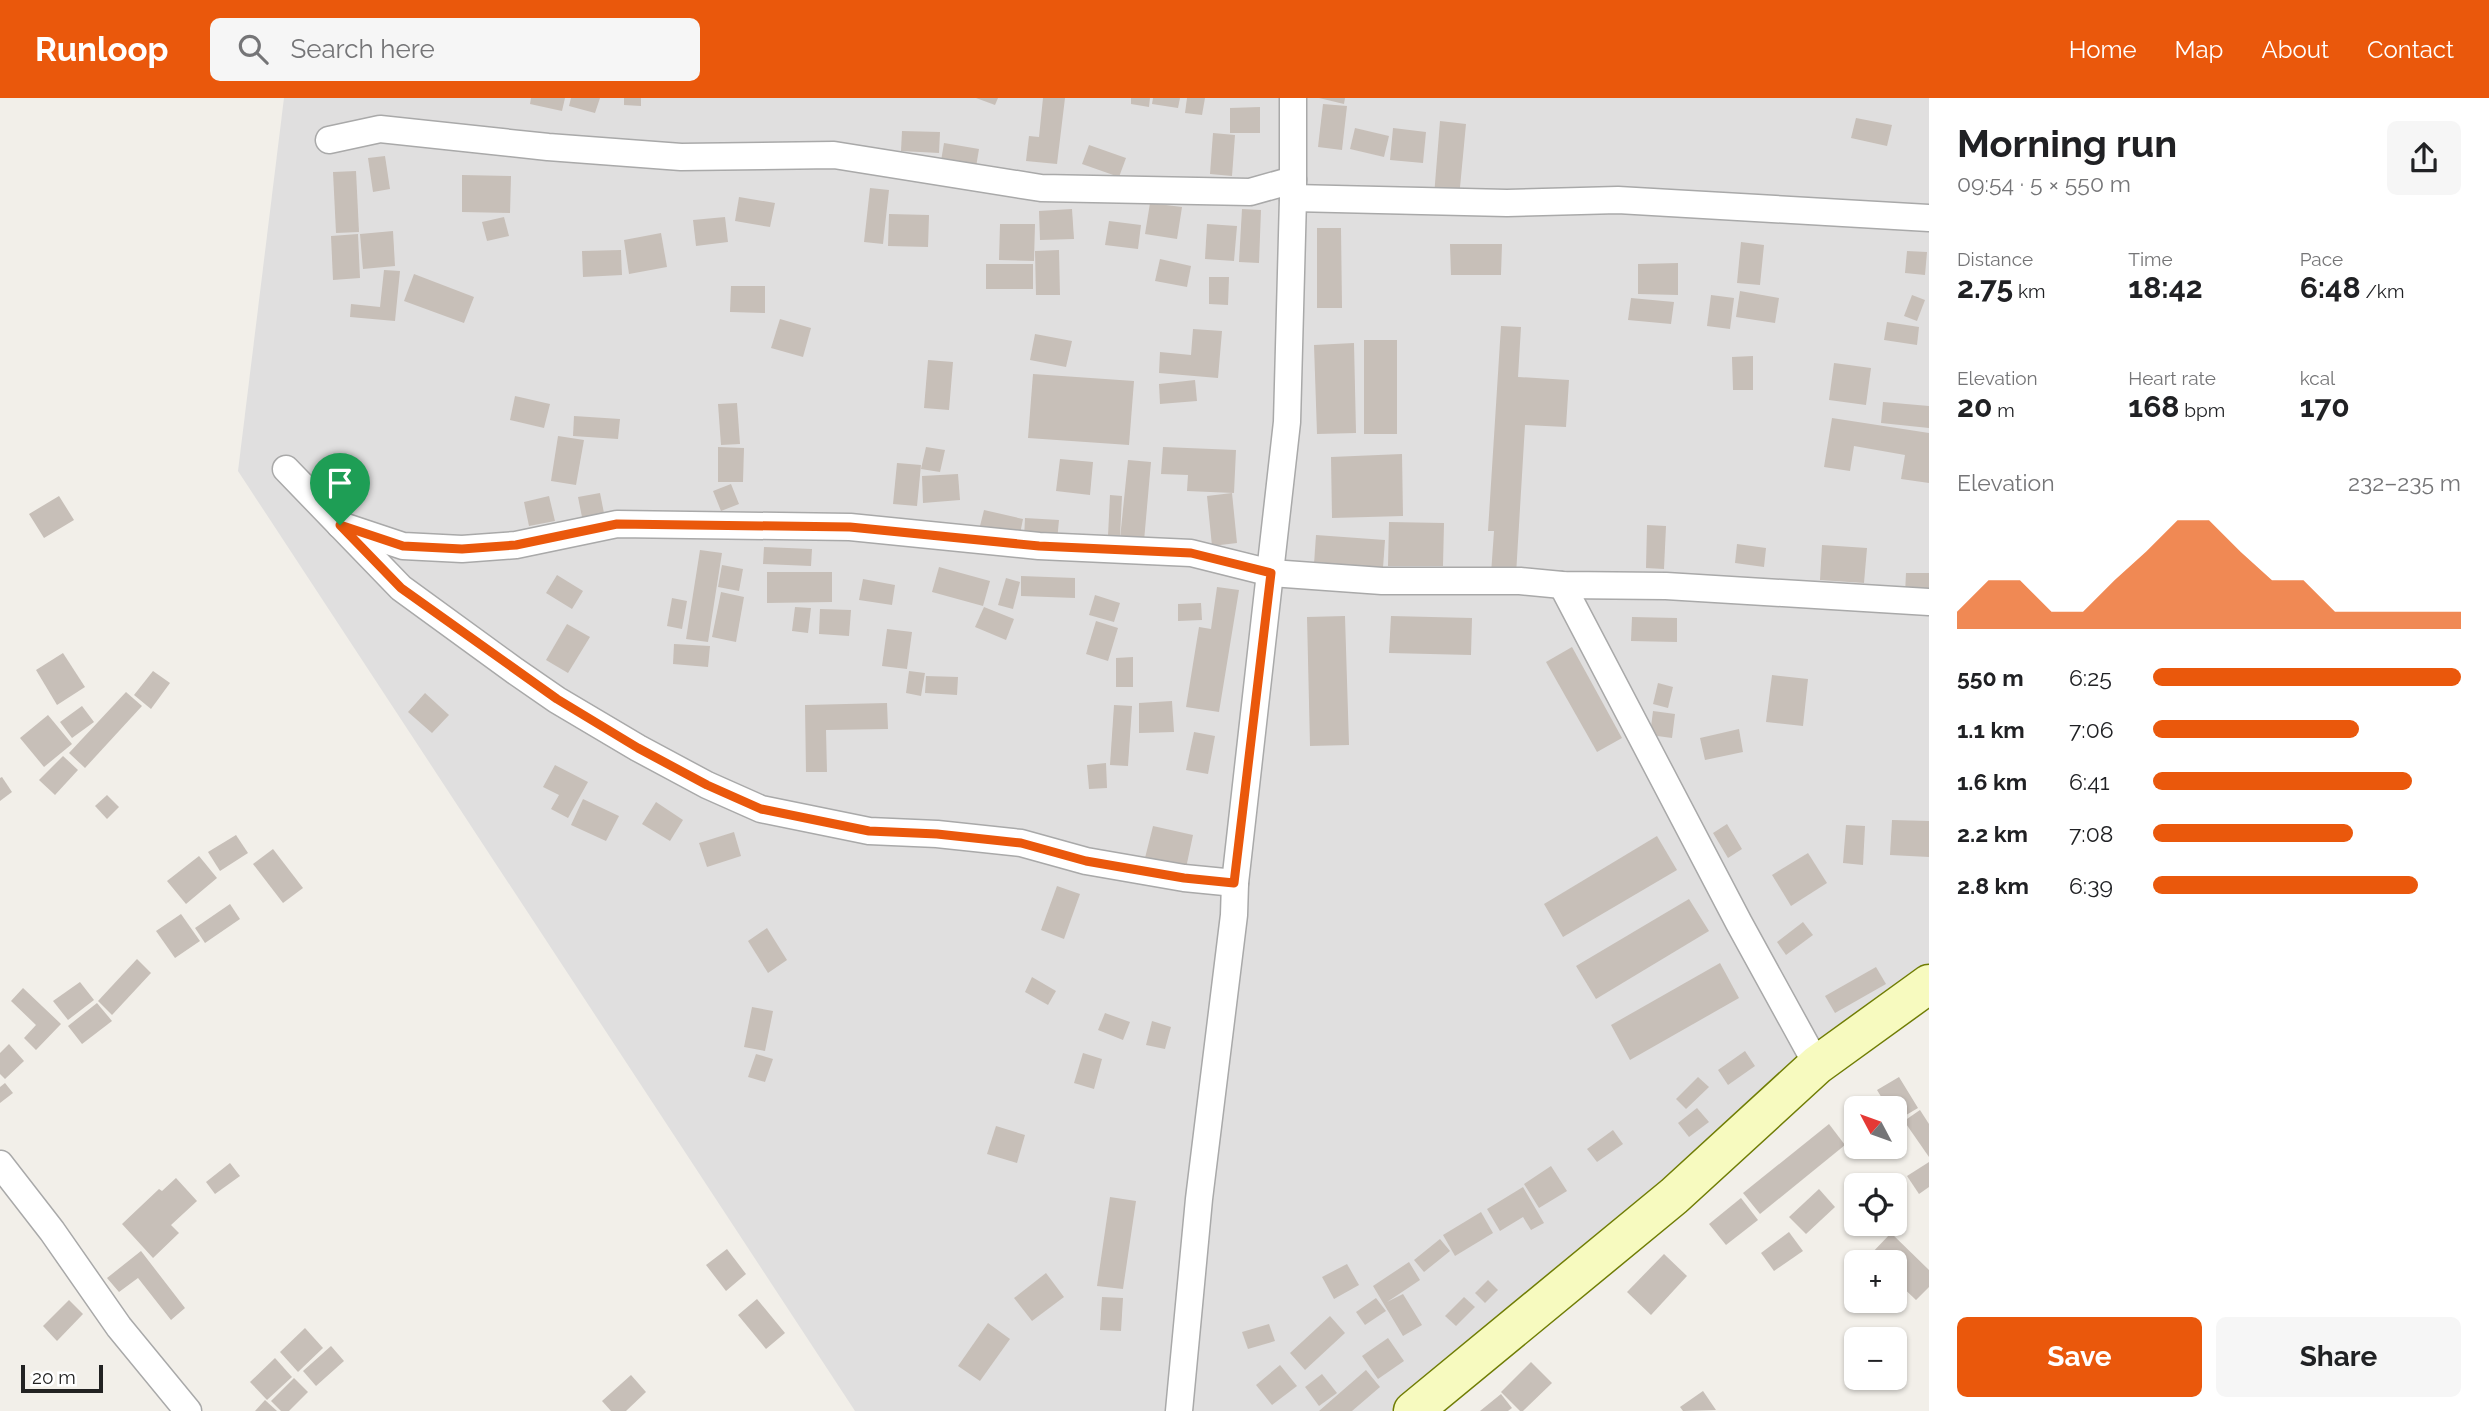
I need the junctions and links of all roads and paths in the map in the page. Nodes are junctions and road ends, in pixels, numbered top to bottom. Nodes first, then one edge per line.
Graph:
1 (1293, 98) edge
2 (329, 140) dead end
3 (1293, 189) junction
4 (1929, 218) edge
5 (286, 469) dead end
6 (340, 525) junction
7 (1271, 573) junction
8 (1562, 585) junction
9 (1929, 602) edge
10 (1234, 883) junction
11 (1929, 984) edge
12 (1817, 1065) junction
13 (0, 1164) edge
14 (188, 1411) edge
15 (1180, 1411) edge
16 (1413, 1411) edge

1 - 3 street
2 - 3 street
3 - 4 street
3 - 7 street
5 - 6 street
6 - 7 street
6 - 10 street
7 - 8 street
7 - 10 street
8 - 9 street
8 - 12 street
10 - 15 street
11 - 12 street
12 - 16 street
13 - 14 street

